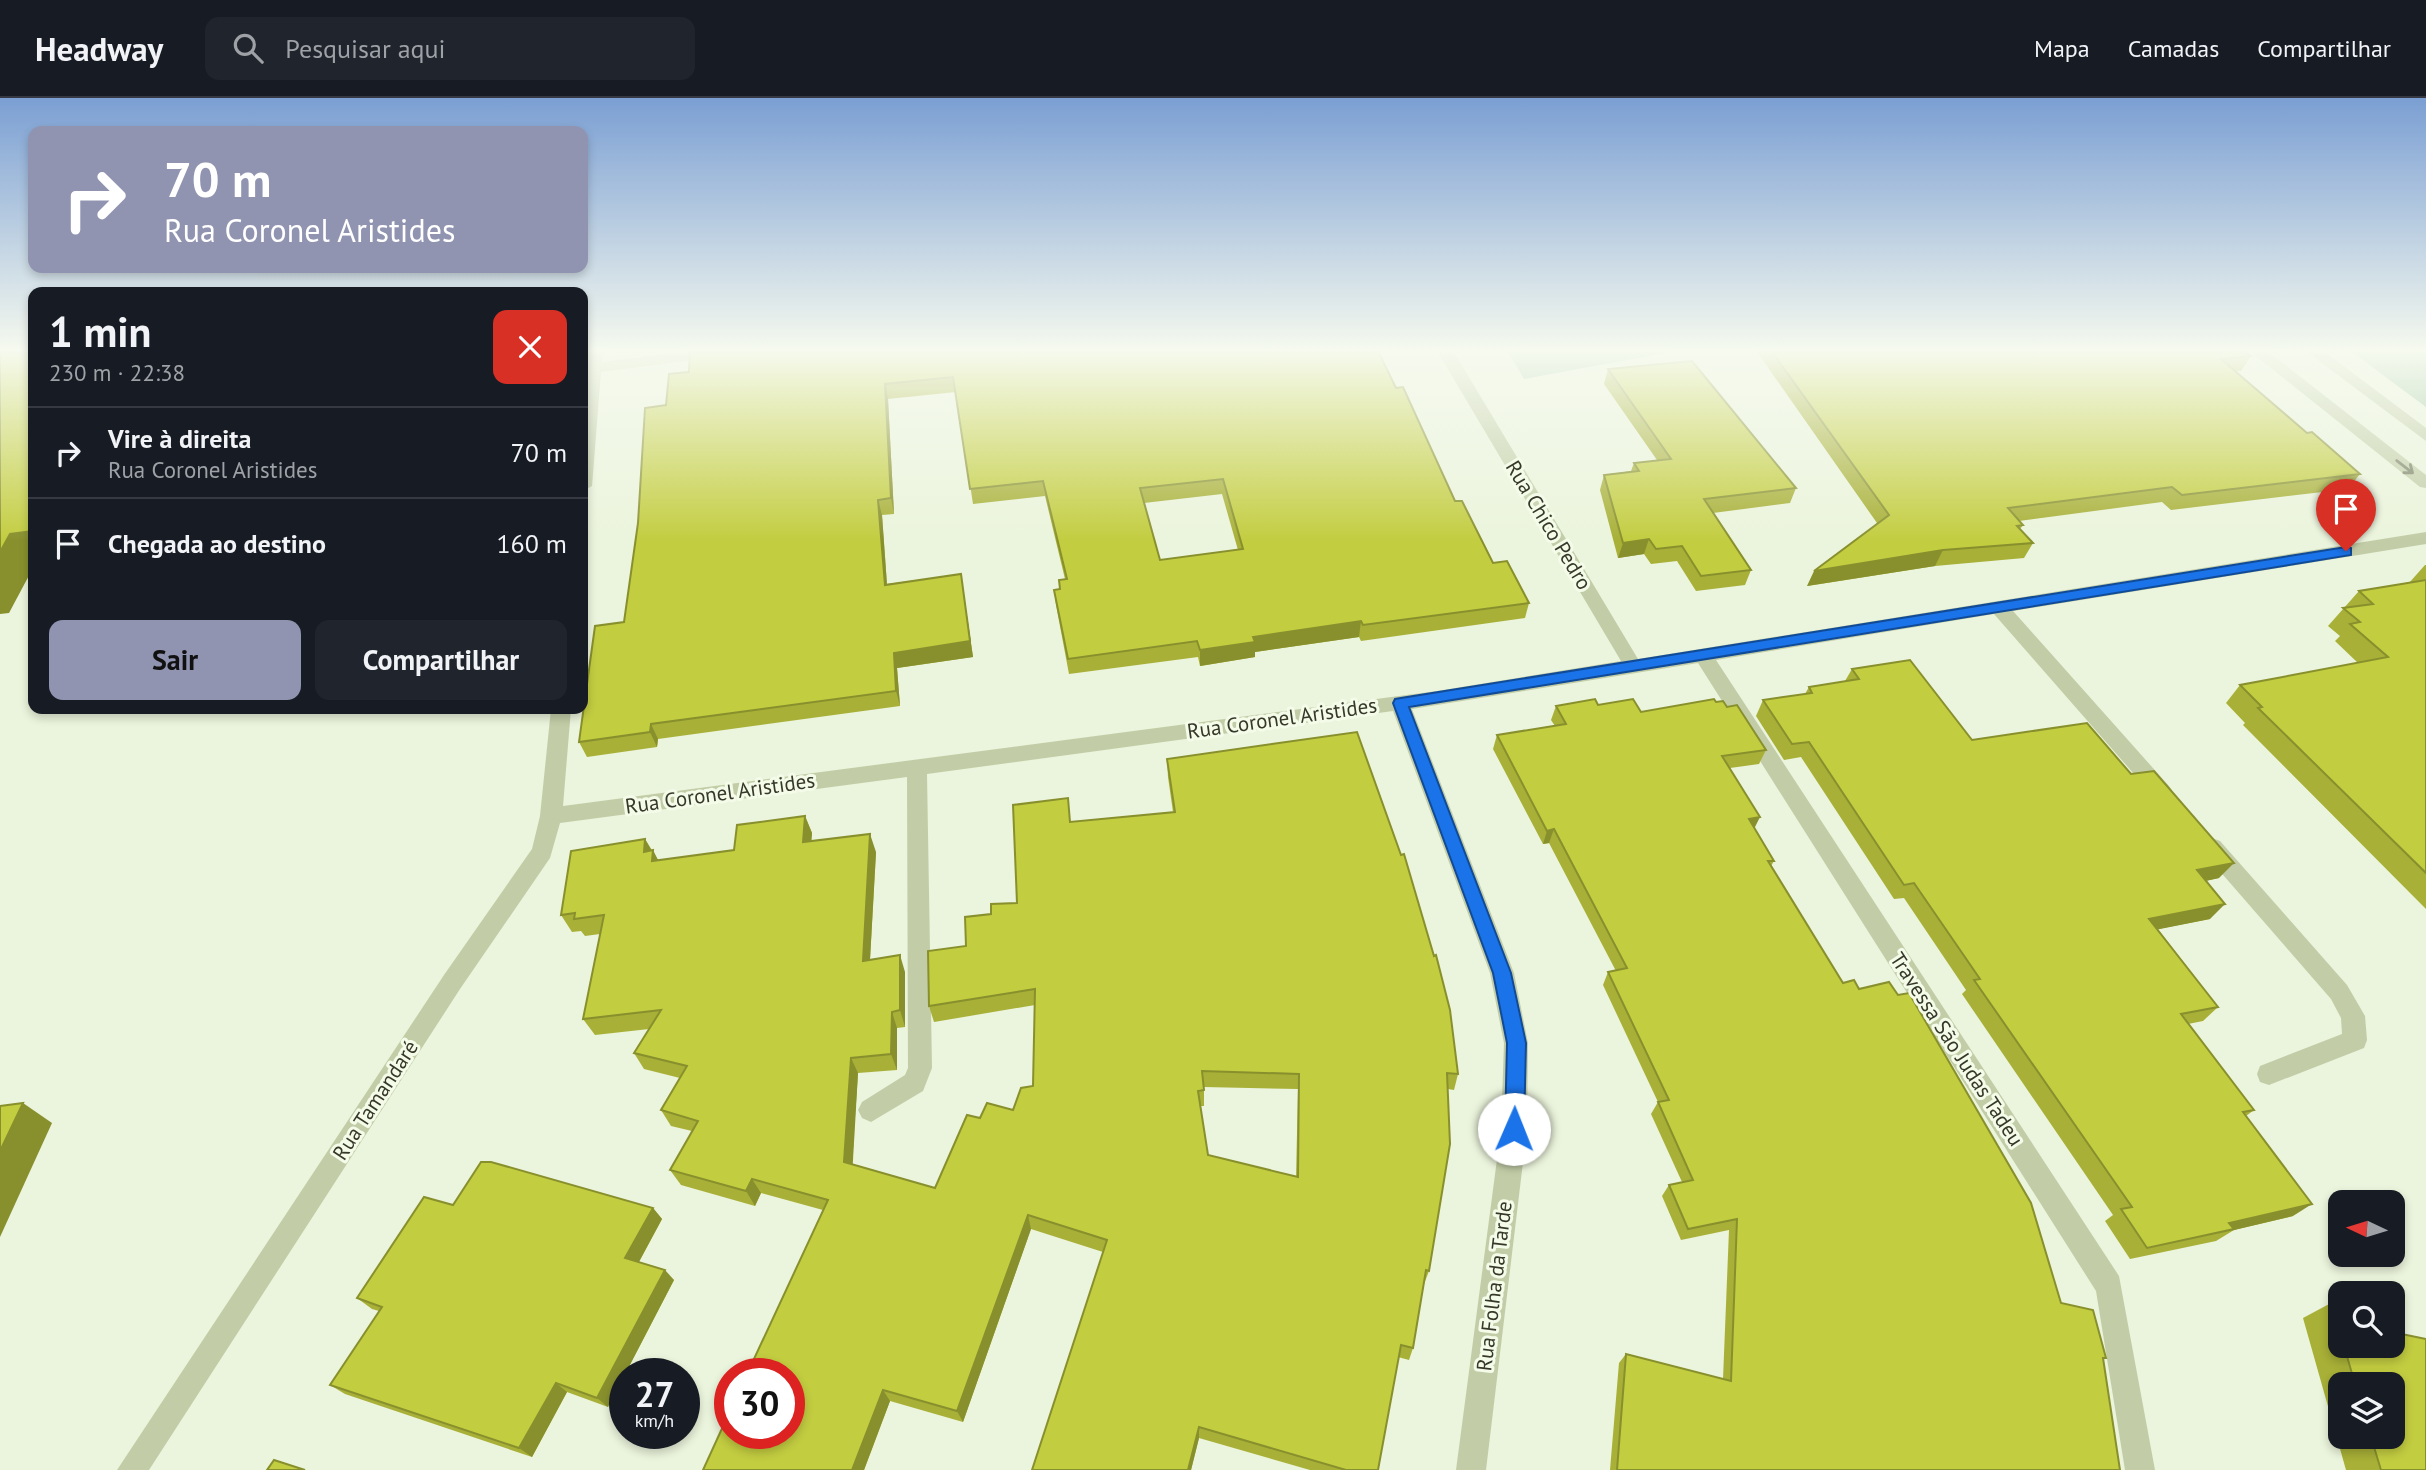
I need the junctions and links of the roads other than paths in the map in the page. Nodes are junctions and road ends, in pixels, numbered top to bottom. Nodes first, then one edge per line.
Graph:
1 (590, 413) edge
2 (1482, 413) edge
3 (2337, 413) edge
4 (2396, 413) edge
5 (588, 432) edge
6 (2426, 436) edge
7 (2426, 483) edge
8 (2426, 538) edge
9 (1999, 608) junction
10 (1704, 656) junction
11 (1632, 664) junction
12 (1400, 703) junction
13 (561, 714) edge
14 (917, 766) junction
15 (2175, 806) edge
16 (551, 816) junction
17 (2193, 827) edge
18 (2269, 1074) dead end
19 (871, 1110) dead end
20 (132, 1470) edge
21 (1471, 1470) edge
22 (2140, 1470) edge

1 - 5 street
2 - 11 street, Rua Chico Pedro
3 -> 7 street
4 - 6 street
8 - 9 street, Rua Coronel Aristides
9 - 10 street, Rua Coronel Aristides
9 - 15 street
10 - 11 street, Rua Coronel Aristides
10 - 22 street, Travessa São Judas Tadeu
11 - 12 street, Rua Coronel Aristides
12 - 14 street, Rua Coronel Aristides
12 - 21 street, Rua Folha da Tarde
13 - 16 street, Rua Tamandaré
14 - 16 street, Rua Coronel Aristides
14 - 19 street
16 - 20 street, Rua Tamandaré
17 - 18 street

